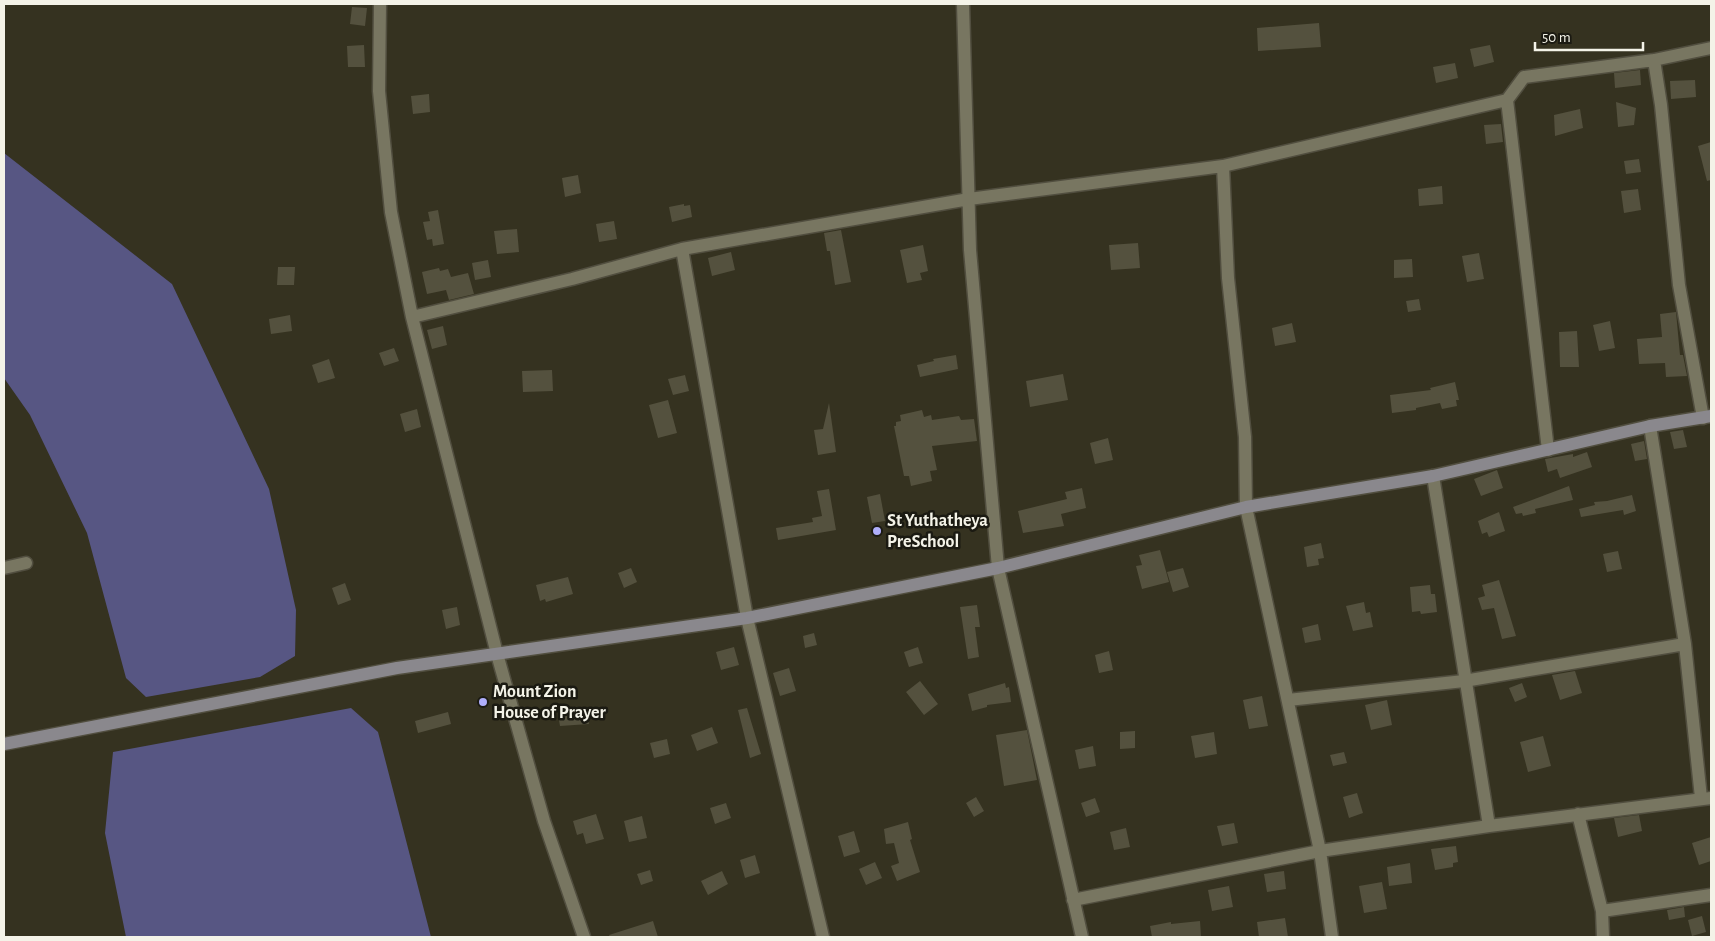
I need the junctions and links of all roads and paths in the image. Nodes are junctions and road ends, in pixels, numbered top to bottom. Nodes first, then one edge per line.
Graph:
1 (380, 4) edge
2 (963, 4) edge
3 (1711, 48) edge
4 (1654, 60) junction
5 (1507, 100) junction
6 (1223, 166) junction
7 (970, 199) junction
8 (682, 249) junction
9 (412, 318) junction
10 (1707, 417) edge
11 (1650, 426) junction
12 (1548, 450) junction
13 (1433, 476) junction
14 (1246, 507) junction
15 (26, 563) dead end
16 (4, 568) edge
17 (998, 568) junction
18 (747, 618) junction
19 (1684, 644) junction
20 (497, 654) junction
21 (1464, 682) junction
22 (1288, 700) junction
23 (4, 744) edge
24 (1706, 798) edge
25 (1578, 814) junction
26 (1489, 826) junction
27 (1320, 851) junction
28 (1711, 895) edge
29 (1073, 900) junction
30 (1602, 911) junction
31 (584, 937) edge
32 (823, 937) edge
33 (1082, 937) edge
34 (1332, 937) edge
35 (1603, 937) edge

1 - 9 street
2 - 7 street
3 - 4 street
4 - 5 street
4 - 10 street
5 - 6 street
5 - 12 street
6 - 7 street
6 - 14 street
7 - 8 street
7 - 17 street
8 - 9 street
8 - 18 street
9 - 20 street
10 - 11 street
11 - 12 street
11 - 19 street
12 - 13 street
13 - 14 street
13 - 21 street
14 - 17 street
14 - 22 street
15 - 16 street
17 - 18 street
17 - 29 street
18 - 20 street
18 - 32 street
19 - 21 street
19 - 24 street
20 - 23 street
20 - 31 street
21 - 22 street
21 - 26 street
22 - 27 street
24 - 25 street
25 - 26 street
25 - 30 street
26 - 27 street
27 - 29 street
27 - 34 street
28 - 30 street
29 - 33 street
30 - 35 street

